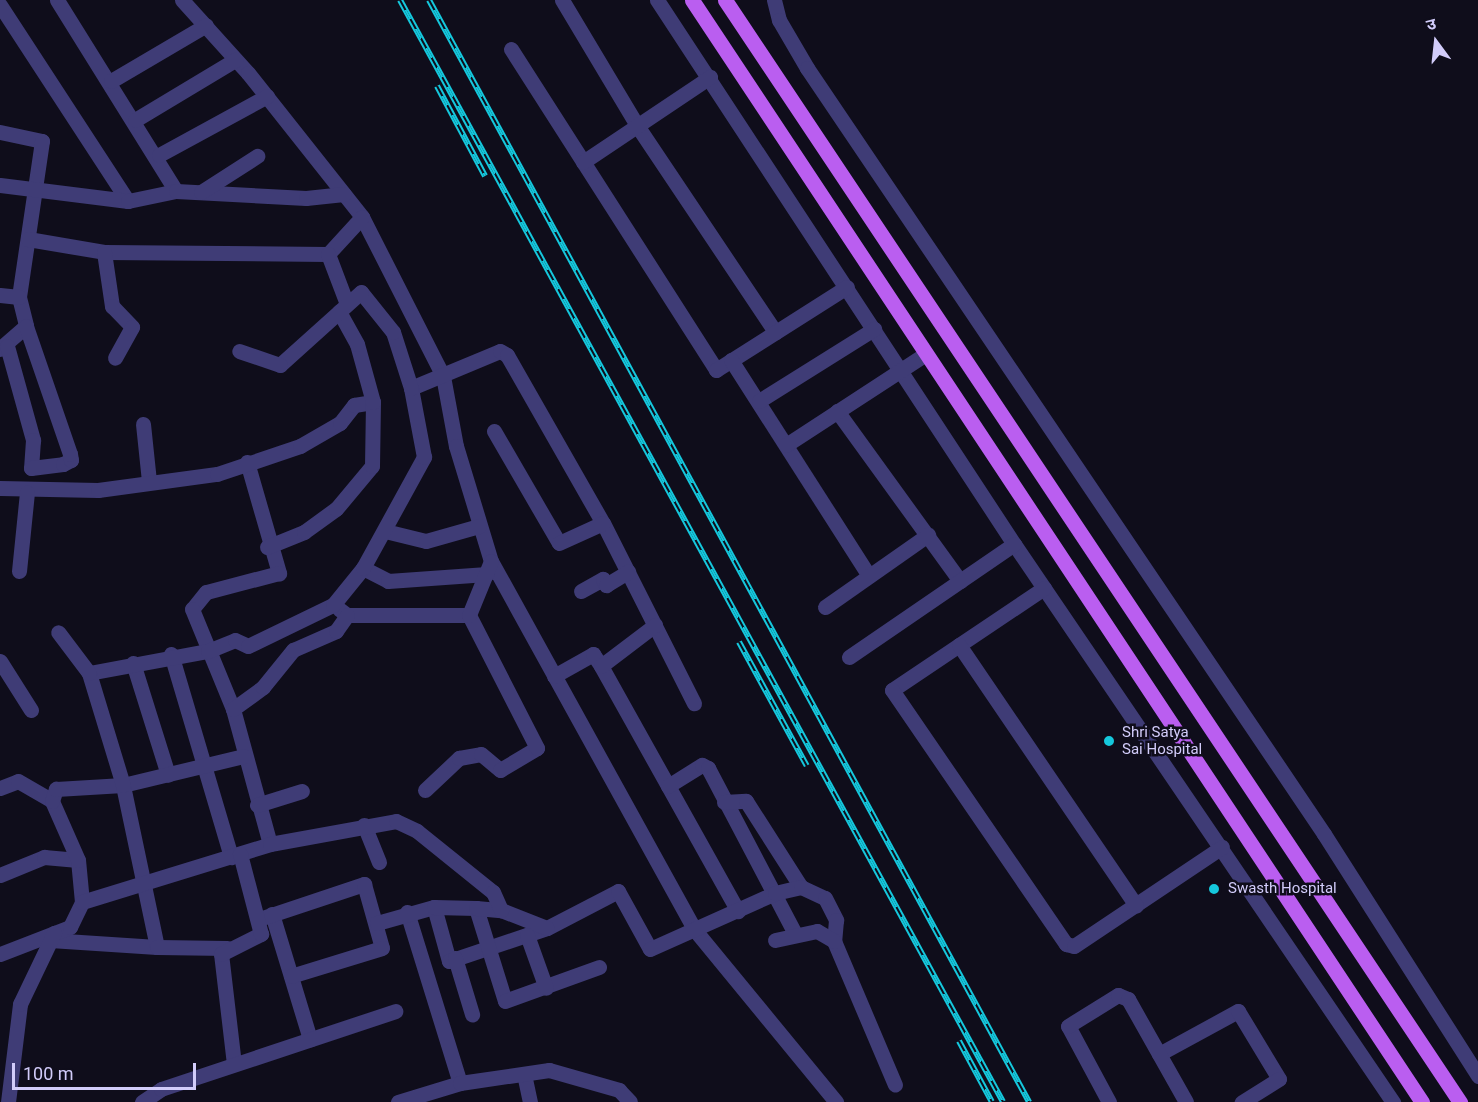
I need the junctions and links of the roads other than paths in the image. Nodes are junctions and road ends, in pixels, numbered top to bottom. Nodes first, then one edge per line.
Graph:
1 (57, 0) edge
2 (182, 0) edge
3 (562, 0) edge
4 (657, 0) edge
5 (692, 0) edge
6 (725, 0) edge
7 (774, 0) edge
8 (0, 5) edge
9 (206, 25) junction
10 (512, 49) dead end
11 (236, 60) junction
12 (710, 77) junction
13 (111, 81) junction
14 (267, 96) junction
15 (135, 120) junction
16 (638, 127) junction
17 (0, 132) edge
18 (159, 155) junction
19 (257, 156) dead end
20 (583, 162) junction
21 (0, 185) edge
22 (35, 189) junction
23 (176, 191) junction
24 (201, 192) junction
25 (344, 194) junction
26 (128, 201) junction
27 (362, 217) junction
28 (28, 238) junction
29 (104, 252) junction
30 (328, 254) junction
31 (847, 287) junction
32 (0, 294) edge
33 (19, 297) junction
34 (343, 308) junction
35 (26, 326) junction
36 (874, 328) junction
37 (775, 332) junction
38 (3, 347) edge
39 (239, 351) dead end
40 (924, 355) junction
41 (115, 358) dead end
42 (731, 360) junction
43 (900, 368) junction
44 (443, 376) junction
45 (411, 388) junction
46 (759, 401) junction
47 (373, 402) junction
48 (837, 411) junction
49 (143, 424) dead end
50 (494, 431) dead end
51 (786, 446) junction
52 (247, 462) junction
53 (31, 468) junction
54 (149, 481) junction
55 (0, 488) edge
56 (29, 492) junction
57 (603, 523) junction
58 (479, 526) junction
59 (385, 531) junction
60 (928, 535) junction
61 (1014, 544) junction
62 (267, 547) junction
63 (363, 568) junction
64 (489, 568) junction
65 (20, 572) dead end
66 (628, 572) junction
67 (869, 576) junction
68 (960, 581) junction
69 (1044, 588) junction
70 (581, 591) dead end
71 (333, 605) junction
72 (825, 607) dead end
73 (347, 615) junction
74 (469, 615) junction
75 (655, 625) junction
76 (58, 632) dead end
77 (959, 645) junction
78 (208, 651) junction
79 (171, 654) junction
80 (849, 657) dead end
81 (0, 661) edge
82 (133, 663) junction
83 (600, 666) junction
84 (89, 673) junction
85 (554, 676) junction
86 (694, 703) dead end
87 (233, 709) junction
88 (31, 710) dead end
89 (244, 756) junction
90 (206, 767) junction
91 (168, 775) junction
92 (123, 785) junction
93 (668, 786) junction
94 (0, 788) edge
95 (425, 790) dead end
96 (302, 791) dead end
97 (52, 801) junction
98 (724, 802) junction
99 (257, 805) junction
100 (364, 825) junction
101 (270, 844) junction
102 (1222, 847) junction
103 (236, 855) junction
104 (78, 860) junction
105 (379, 862) dead end
106 (0, 875) edge
107 (145, 882) junction
108 (801, 887) junction
109 (775, 893) junction
110 (82, 902) junction
111 (1136, 905) junction
112 (434, 907) junction
113 (476, 908) junction
114 (501, 910) junction
115 (738, 911) junction
116 (407, 912) junction
117 (265, 917) junction
118 (377, 923) junction
119 (547, 928) junction
120 (694, 929) junction
121 (794, 932) junction
122 (527, 935) junction
123 (52, 937) junction
124 (775, 940) dead end
125 (834, 942) junction
126 (157, 947) junction
127 (226, 948) junction
128 (487, 948) junction
129 (0, 954) edge
130 (455, 958) junction
131 (599, 967) dead end
132 (291, 976) junction
133 (546, 988) junction
134 (395, 1011) dead end
135 (472, 1014) dead end
136 (310, 1039) junction
137 (1159, 1054) junction
138 (234, 1064) junction
139 (524, 1074) junction
140 (1478, 1076) edge
141 (460, 1083) junction
142 (895, 1085) dead end
143 (8, 1102) edge
144 (142, 1102) edge
145 (398, 1102) edge
146 (530, 1102) edge
147 (630, 1102) edge
148 (836, 1102) edge
149 (1109, 1102) edge
150 (1186, 1102) edge
151 (1242, 1102) edge
152 (1393, 1102) edge
153 (1422, 1102) edge
154 (1460, 1102) edge

1 - 13 street
2 - 9 street
3 - 16 street
4 - 12 street
5 - 40 main road
6 - 154 main road
7 - 140 street
8 - 26 street
9 - 11 street
9 - 13 street
10 - 20 street
11 - 14 street
11 - 15 street
12 - 16 street
12 - 31 street
13 - 15 street
14 - 18 street
14 - 25 street
15 - 18 street
16 - 20 street
16 - 37 street
17 - 22 street
18 - 23 street
19 - 24 street
20 - 42 street
21 - 22 street
22 - 26 street
22 - 28 street
23 - 24 street
23 - 26 street
24 - 25 street
25 - 27 street
27 - 30 street
27 - 44 street
28 - 29 street
28 - 33 street
29 - 30 street
29 - 41 street
30 - 34 street
31 - 36 street
31 - 37 street
32 - 33 street
33 - 35 street
34 - 39 street
34 - 45 street
34 - 47 street
35 - 38 street
35 - 53 street
36 - 43 street
36 - 46 street
37 - 42 street
38 - 53 street
40 - 43 street
40 - 153 main road
42 - 46 street
43 - 48 street
43 - 61 street
44 - 45 street
44 - 57 street
44 - 58 street
45 - 59 street
46 - 51 street
47 - 52 street
47 - 62 street
48 - 51 street
48 - 60 street
49 - 54 street
50 - 57 street
51 - 67 street
52 - 54 street
52 - 62 street
53 - 56 street
54 - 56 street
55 - 56 street
56 - 65 street
57 - 66 street
58 - 59 street
58 - 64 street
59 - 63 street
60 - 67 street
60 - 68 street
61 - 68 street
61 - 69 street
62 - 78 street
63 - 64 street
63 - 71 street
64 - 74 street
64 - 85 street
66 - 70 street
66 - 75 street
67 - 72 street
68 - 80 street
69 - 77 street
69 - 102 street
71 - 73 street
71 - 78 street
73 - 74 street
73 - 87 street
74 - 95 street
75 - 83 street
75 - 86 street
76 - 84 street
77 - 111 street
77 - 111 street
78 - 79 street
78 - 87 street
79 - 82 street
79 - 90 street
81 - 88 street
82 - 84 street
82 - 91 street
83 - 85 street
83 - 93 street
84 - 92 street
85 - 120 street
87 - 89 street
89 - 90 street
89 - 99 street
90 - 91 street
90 - 103 street
91 - 92 street
92 - 97 street
92 - 107 street
93 - 98 street
93 - 115 street
94 - 97 street
96 - 99 street
97 - 104 street
98 - 108 street
98 - 109 street
99 - 101 street
100 - 101 street
100 - 105 street
100 - 114 street
101 - 103 street
102 - 111 street
102 - 152 street
103 - 107 street
103 - 117 street
104 - 106 street
104 - 110 street
107 - 110 street
107 - 126 street
108 - 109 street
108 - 125 street
109 - 115 street
109 - 121 street
110 - 123 street
112 - 113 street
112 - 116 street
112 - 130 street
113 - 114 street
113 - 128 street
114 - 119 street
115 - 120 street
116 - 118 street
116 - 141 street
117 - 118 street
117 - 127 street
117 - 132 street
118 - 132 street
119 - 120 street
119 - 122 street
120 - 148 street
121 - 124 street
121 - 125 street
122 - 128 street
122 - 133 street
123 - 126 street
123 - 129 street
123 - 143 street
125 - 142 street
126 - 127 street
127 - 138 street
128 - 130 street
128 - 133 street
130 - 135 street
131 - 133 street
132 - 136 street
134 - 136 street
136 - 138 street
137 - 149 street
137 - 150 street
137 - 151 street
138 - 144 street
139 - 141 street
139 - 146 street
139 - 147 street
141 - 145 street

